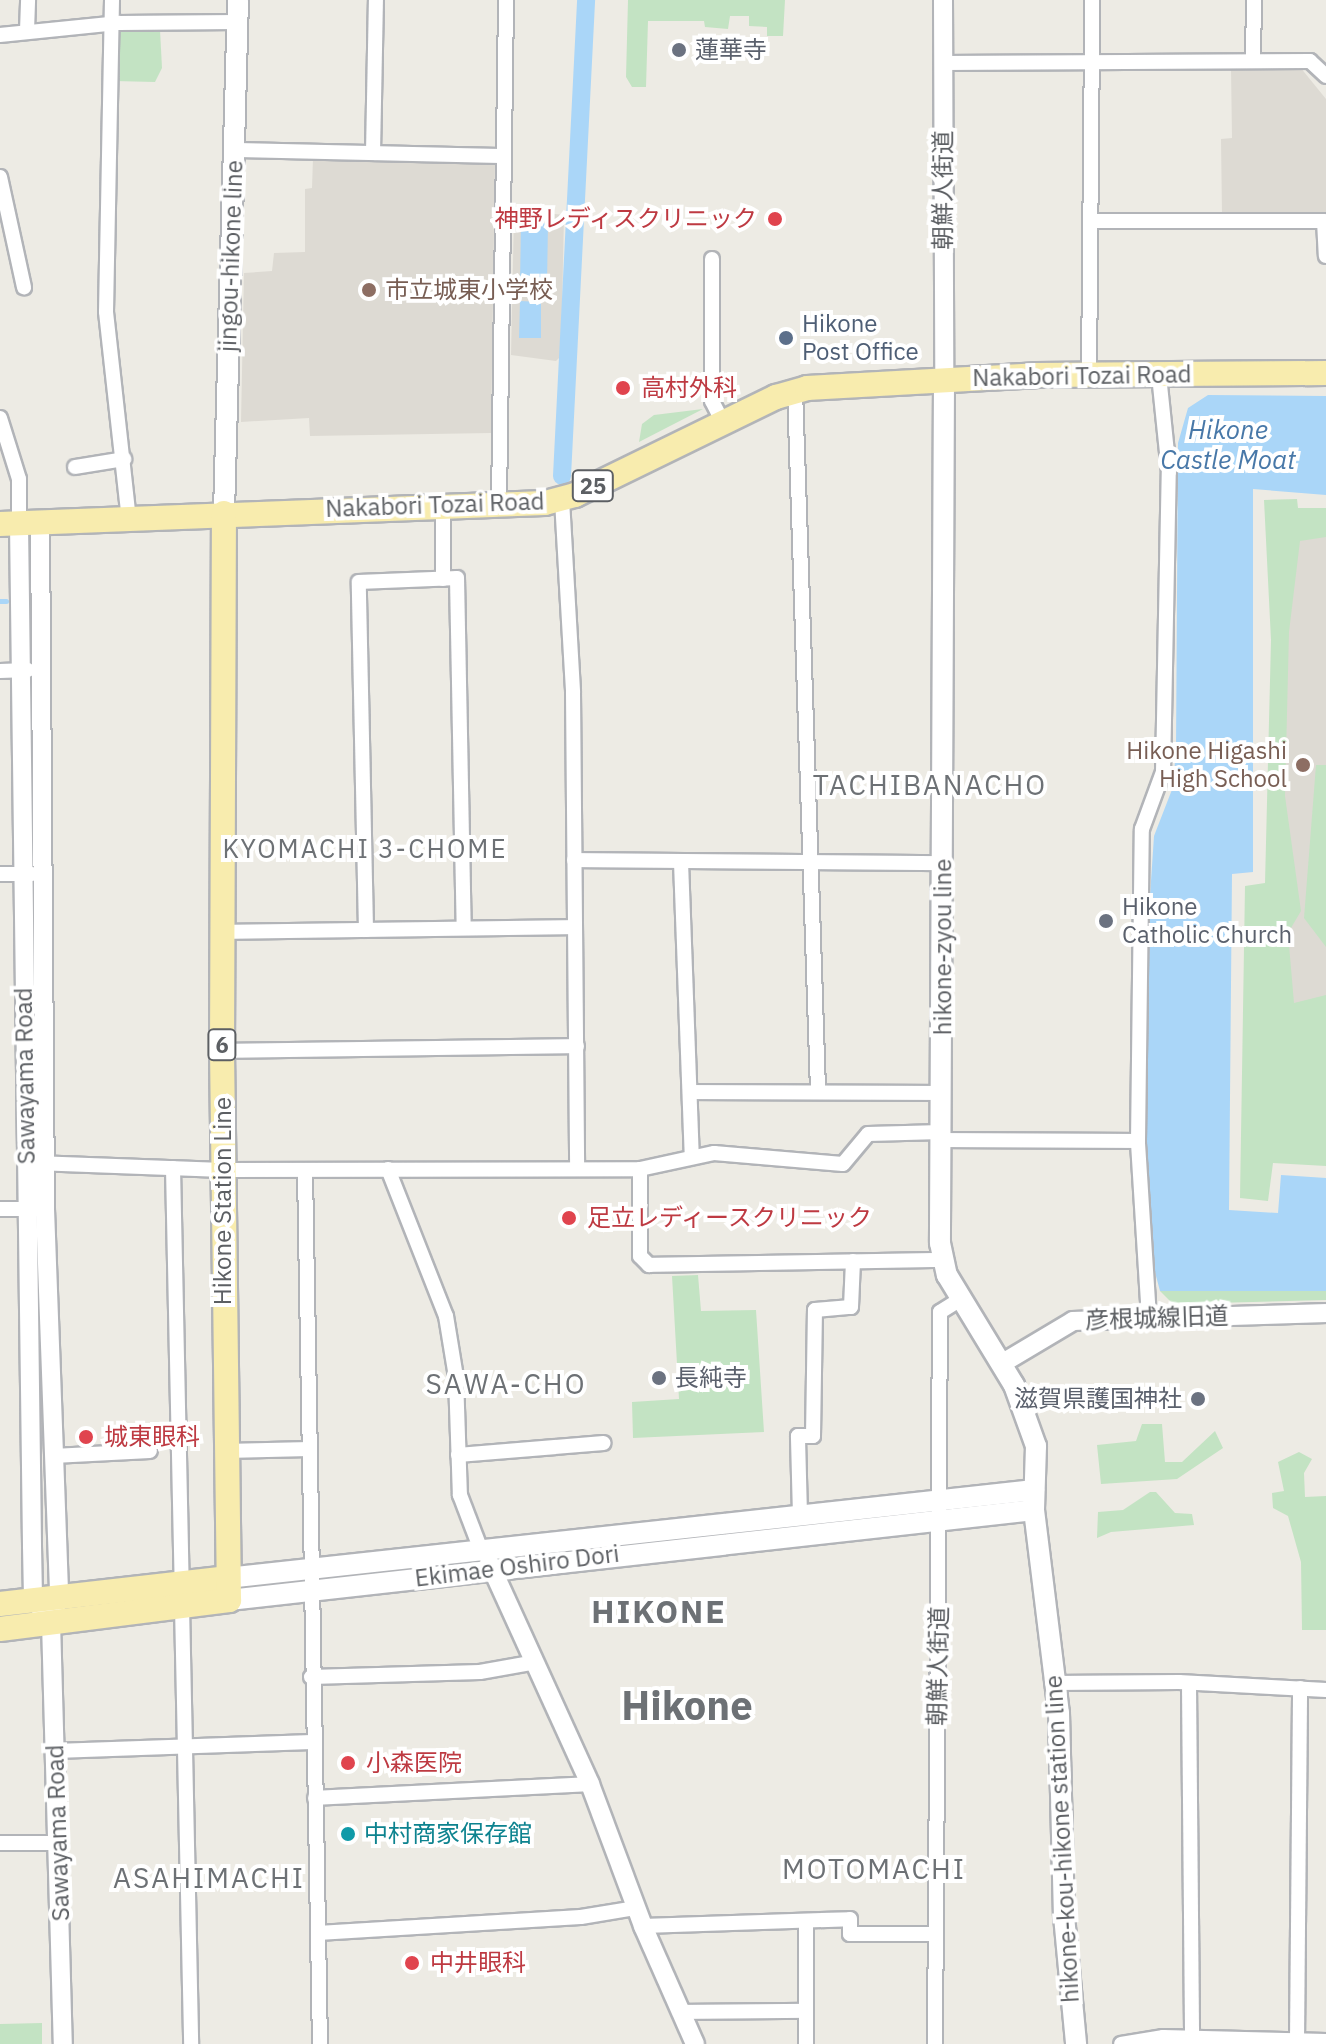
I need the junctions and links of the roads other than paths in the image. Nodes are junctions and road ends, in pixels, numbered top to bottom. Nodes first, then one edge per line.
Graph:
1 (28, 0) edge
2 (112, 0) edge
3 (238, 0) edge
4 (376, 0) edge
5 (506, 0) edge
6 (943, 0) edge
7 (1092, 0) edge
8 (1254, 0) edge
9 (237, 22) junction
10 (111, 24) junction
11 (27, 31) junction
12 (0, 35) edge
13 (1253, 61) junction
14 (942, 63) junction
15 (1092, 63) junction
16 (1326, 76) edge
17 (234, 150) junction
18 (373, 153) junction
19 (504, 156) junction
20 (0, 177) edge
21 (1090, 221) junction
22 (1326, 256) edge
23 (712, 259) dead end
24 (24, 287) dead end
25 (1326, 373) edge
26 (1159, 375) junction
27 (1089, 376) junction
28 (944, 381) junction
29 (795, 390) junction
30 (0, 418) edge
31 (723, 423) junction
32 (124, 459) junction
33 (75, 467) dead end
34 (562, 500) junction
35 (443, 504) junction
36 (499, 504) junction
37 (224, 513) junction
38 (129, 520) junction
39 (20, 524) edge
40 (443, 579) junction
41 (20, 670) junction
42 (41, 670) junction
43 (0, 671) edge
44 (574, 860) junction
45 (681, 862) junction
46 (943, 863) junction
47 (812, 864) junction
48 (0, 874) edge
49 (22, 874) junction
50 (44, 874) junction
51 (574, 927) junction
52 (464, 928) junction
53 (366, 930) junction
54 (222, 932) junction
55 (577, 1046) junction
56 (222, 1051) junction
57 (818, 1090) junction
58 (690, 1092) junction
59 (942, 1093) junction
60 (942, 1136) junction
61 (1138, 1141) junction
62 (692, 1156) junction
63 (36, 1164) junction
64 (577, 1167) junction
65 (173, 1168) junction
66 (388, 1169) junction
67 (640, 1169) junction
68 (223, 1170) junction
69 (305, 1170) junction
70 (0, 1209) edge
71 (36, 1209) junction
72 (942, 1260) junction
73 (853, 1261) junction
74 (961, 1299) junction
75 (1326, 1313) edge
76 (1149, 1318) junction
77 (1001, 1364) junction
78 (604, 1443) dead end
79 (310, 1449) junction
80 (150, 1451) dead end
81 (225, 1451) junction
82 (458, 1455) junction
83 (53, 1456) junction
84 (1034, 1500) junction
85 (940, 1510) junction
86 (800, 1515) junction
87 (481, 1550) junction
88 (493, 1569) junction
89 (311, 1579) junction
90 (228, 1589) junction
91 (182, 1595) junction
92 (59, 1597) junction
93 (33, 1600) junction
94 (0, 1604) edge
95 (51, 1622) junction
96 (0, 1629) edge
97 (536, 1662) junction
98 (311, 1677) junction
99 (1054, 1683) junction
100 (1189, 1685) junction
101 (1300, 1688) junction
102 (1326, 1690) edge
103 (312, 1742) junction
104 (185, 1744) junction
105 (55, 1751) junction
106 (590, 1784) junction
107 (315, 1798) junction
108 (0, 1843) edge
109 (58, 1843) junction
110 (639, 1917) junction
111 (806, 1921) junction
112 (318, 1933) junction
113 (933, 1934) junction
114 (805, 2011) junction
115 (682, 2012) junction
116 (1192, 2037) junction
117 (1297, 2041) junction
118 (1326, 2041) edge
119 (63, 2044) edge
120 (191, 2044) edge
121 (320, 2044) edge
122 (695, 2044) edge
123 (806, 2044) edge
124 (935, 2044) edge
125 (1076, 2044) edge
126 (1121, 2044) edge

1 - 11 street
2 - 10 street
3 - 9 main road, jingou-hikone line
4 - 18 street
5 - 19 street
6 - 14 street, 朝鮮人街道
7 - 15 street
8 - 13 street
9 - 10 street
9 - 17 main road, jingou-hikone line
10 - 11 street
10 - 32 street
11 - 12 street
13 - 15 street
13 - 16 street
14 - 15 street
14 - 28 street, 朝鮮人街道
15 - 21 street
17 - 18 street
17 - 37 main road, jingou-hikone line
18 - 19 street
19 - 36 street
20 - 24 street
21 - 22 street
21 - 27 street
23 - 31 street
25 - 26 main road, Nakabori Tozai Road / 25
26 - 27 main road, Nakabori Tozai Road / 25
26 - 61 street
27 - 28 main road, Nakabori Tozai Road / 25
28 - 29 main road, Nakabori Tozai Road / 25
28 - 46 main road, hikone-zyou line
29 - 31 main road, Nakabori Tozai Road / 25
29 - 47 street
30 - 39 street
31 - 34 main road, Nakabori Tozai Road / 25
32 - 33 street
32 - 38 street
34 - 36 main road, Nakabori Tozai Road / 25
34 - 44 street
35 - 36 main road, Nakabori Tozai Road / 25
35 - 37 main road, Nakabori Tozai Road / 25
35 - 40 street
37 - 38 main road, Nakabori Tozai Road / 25
37 - 54 main road, Hikone Station Line / 6
38 - 39 main road, Nakabori Tozai Road / 25
39 - 41 street, Sawayama Road
39 - 42 street, Sawayama Road
40 - 52 street
40 - 53 street
41 - 42 street
41 - 43 street
41 - 49 street, Sawayama Road
42 - 50 street, Sawayama Road
44 - 45 street
44 - 51 street
45 - 47 street
45 - 58 street
46 - 47 street
46 - 59 main road, hikone-zyou line
47 - 57 street
48 - 49 street
49 - 50 street
49 - 63 street, Sawayama Road
50 - 63 street, Sawayama Road
51 - 52 street
51 - 55 street
52 - 53 street
53 - 54 street
54 - 56 main road, Hikone Station Line / 6
55 - 56 street
55 - 64 street
56 - 68 main road, Hikone Station Line / 6
57 - 58 street
57 - 59 street
58 - 62 street
59 - 60 main road, hikone-zyou line
60 - 61 street
60 - 62 street
60 - 72 main road, hikone-zyou line
61 - 76 street
62 - 67 street
63 - 65 street
63 - 71 street, Sawayama Road
64 - 66 street
64 - 67 street
65 - 68 street
65 - 91 street
66 - 69 street
66 - 82 street
67 - 73 street
68 - 69 street
68 - 81 main road, Hikone Station Line / 6
69 - 79 street
70 - 71 street
71 - 83 street, Sawayama Road
71 - 93 street, Sawayama Road
72 - 73 street
72 - 74 main road, hikone-zyou line
73 - 86 street
74 - 77 main road, hikone-zyou line
74 - 85 street, 朝鮮人街道
75 - 76 street, 彦根城線旧道
76 - 77 street, 彦根城線旧道
77 - 84 main road, hikone-zyou line
78 - 82 street
79 - 81 street
79 - 89 street
80 - 83 street
81 - 90 main road, Hikone Station Line / 6
82 - 87 street
83 - 92 street, Sawayama Road
84 - 85 main road, Ekimae Oshiro Dori
84 - 99 main road, hikone-kou-hikone station line
85 - 86 main road, Ekimae Oshiro Dori
85 - 88 main road, Ekimae Oshiro Dori
85 - 113 street, 朝鮮人街道
86 - 87 main road, Ekimae Oshiro Dori
87 - 88 street
87 - 89 main road, Ekimae Oshiro Dori
88 - 89 main road, Ekimae Oshiro Dori
88 - 97 street
89 - 90 main road, Ekimae Oshiro Dori
89 - 98 street
90 - 91 main road, Ekimae Oshiro Dori
91 - 92 main road, Ekimae Oshiro Dori
91 - 95 main road, Ekimae Oshiro Dori
91 - 104 street
92 - 93 main road, Ekimae Oshiro Dori
92 - 95 street, Sawayama Road
93 - 94 main road, Ekimae Oshiro Dori
93 - 95 street
95 - 96 main road, Ekimae Oshiro Dori
95 - 105 street, Sawayama Road
97 - 98 street
97 - 106 street
98 - 103 street
99 - 100 street
99 - 125 main road, hikone-kou-hikone station line
100 - 101 street
100 - 116 street
101 - 102 street
101 - 117 street
103 - 104 street
103 - 107 street
104 - 105 street
104 - 120 street
105 - 109 street, Sawayama Road
106 - 107 street
106 - 110 street
107 - 112 street
108 - 109 street
109 - 119 street, Sawayama Road
110 - 111 street
110 - 112 street
110 - 115 street
111 - 113 street
111 - 114 street
112 - 121 street
113 - 124 street, 朝鮮人街道
114 - 115 street
114 - 123 street
115 - 122 street
116 - 117 street
116 - 126 street
117 - 118 street

